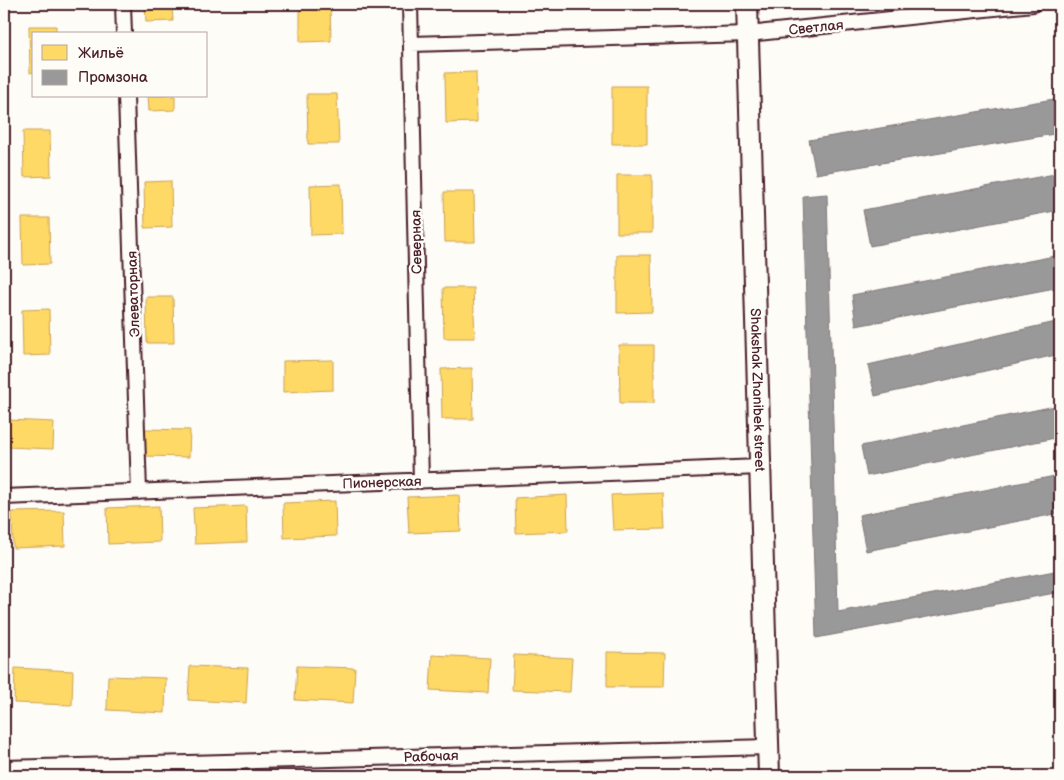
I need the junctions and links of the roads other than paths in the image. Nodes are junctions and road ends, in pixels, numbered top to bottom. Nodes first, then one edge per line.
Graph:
1 (123, 4) edge
2 (410, 4) edge
3 (747, 4) edge
4 (1033, 4) edge
5 (124, 32) edge
6 (748, 34) junction
7 (411, 44) junction
8 (126, 98) edge
9 (760, 467) junction
10 (422, 480) junction
11 (139, 492) junction
12 (4, 497) edge
13 (768, 747) junction
14 (4, 768) edge
15 (769, 776) edge

1 - 5 street
2 - 7 street, Северная
3 - 6 main road, Shakshak Zhanibek street
4 - 6 street, Светлая
6 - 7 street, Светлая
6 - 9 main road, Shakshak Zhanibek street
7 - 10 street, Северная
8 - 11 street, Элеваторная
9 - 10 street, Пионерская
9 - 13 main road, Shakshak Zhanibek street
10 - 11 street, Пионерская
11 - 12 street, Пионерская
13 - 14 street, Рабочая
13 - 15 main road, Shakshak Zhanibek street

